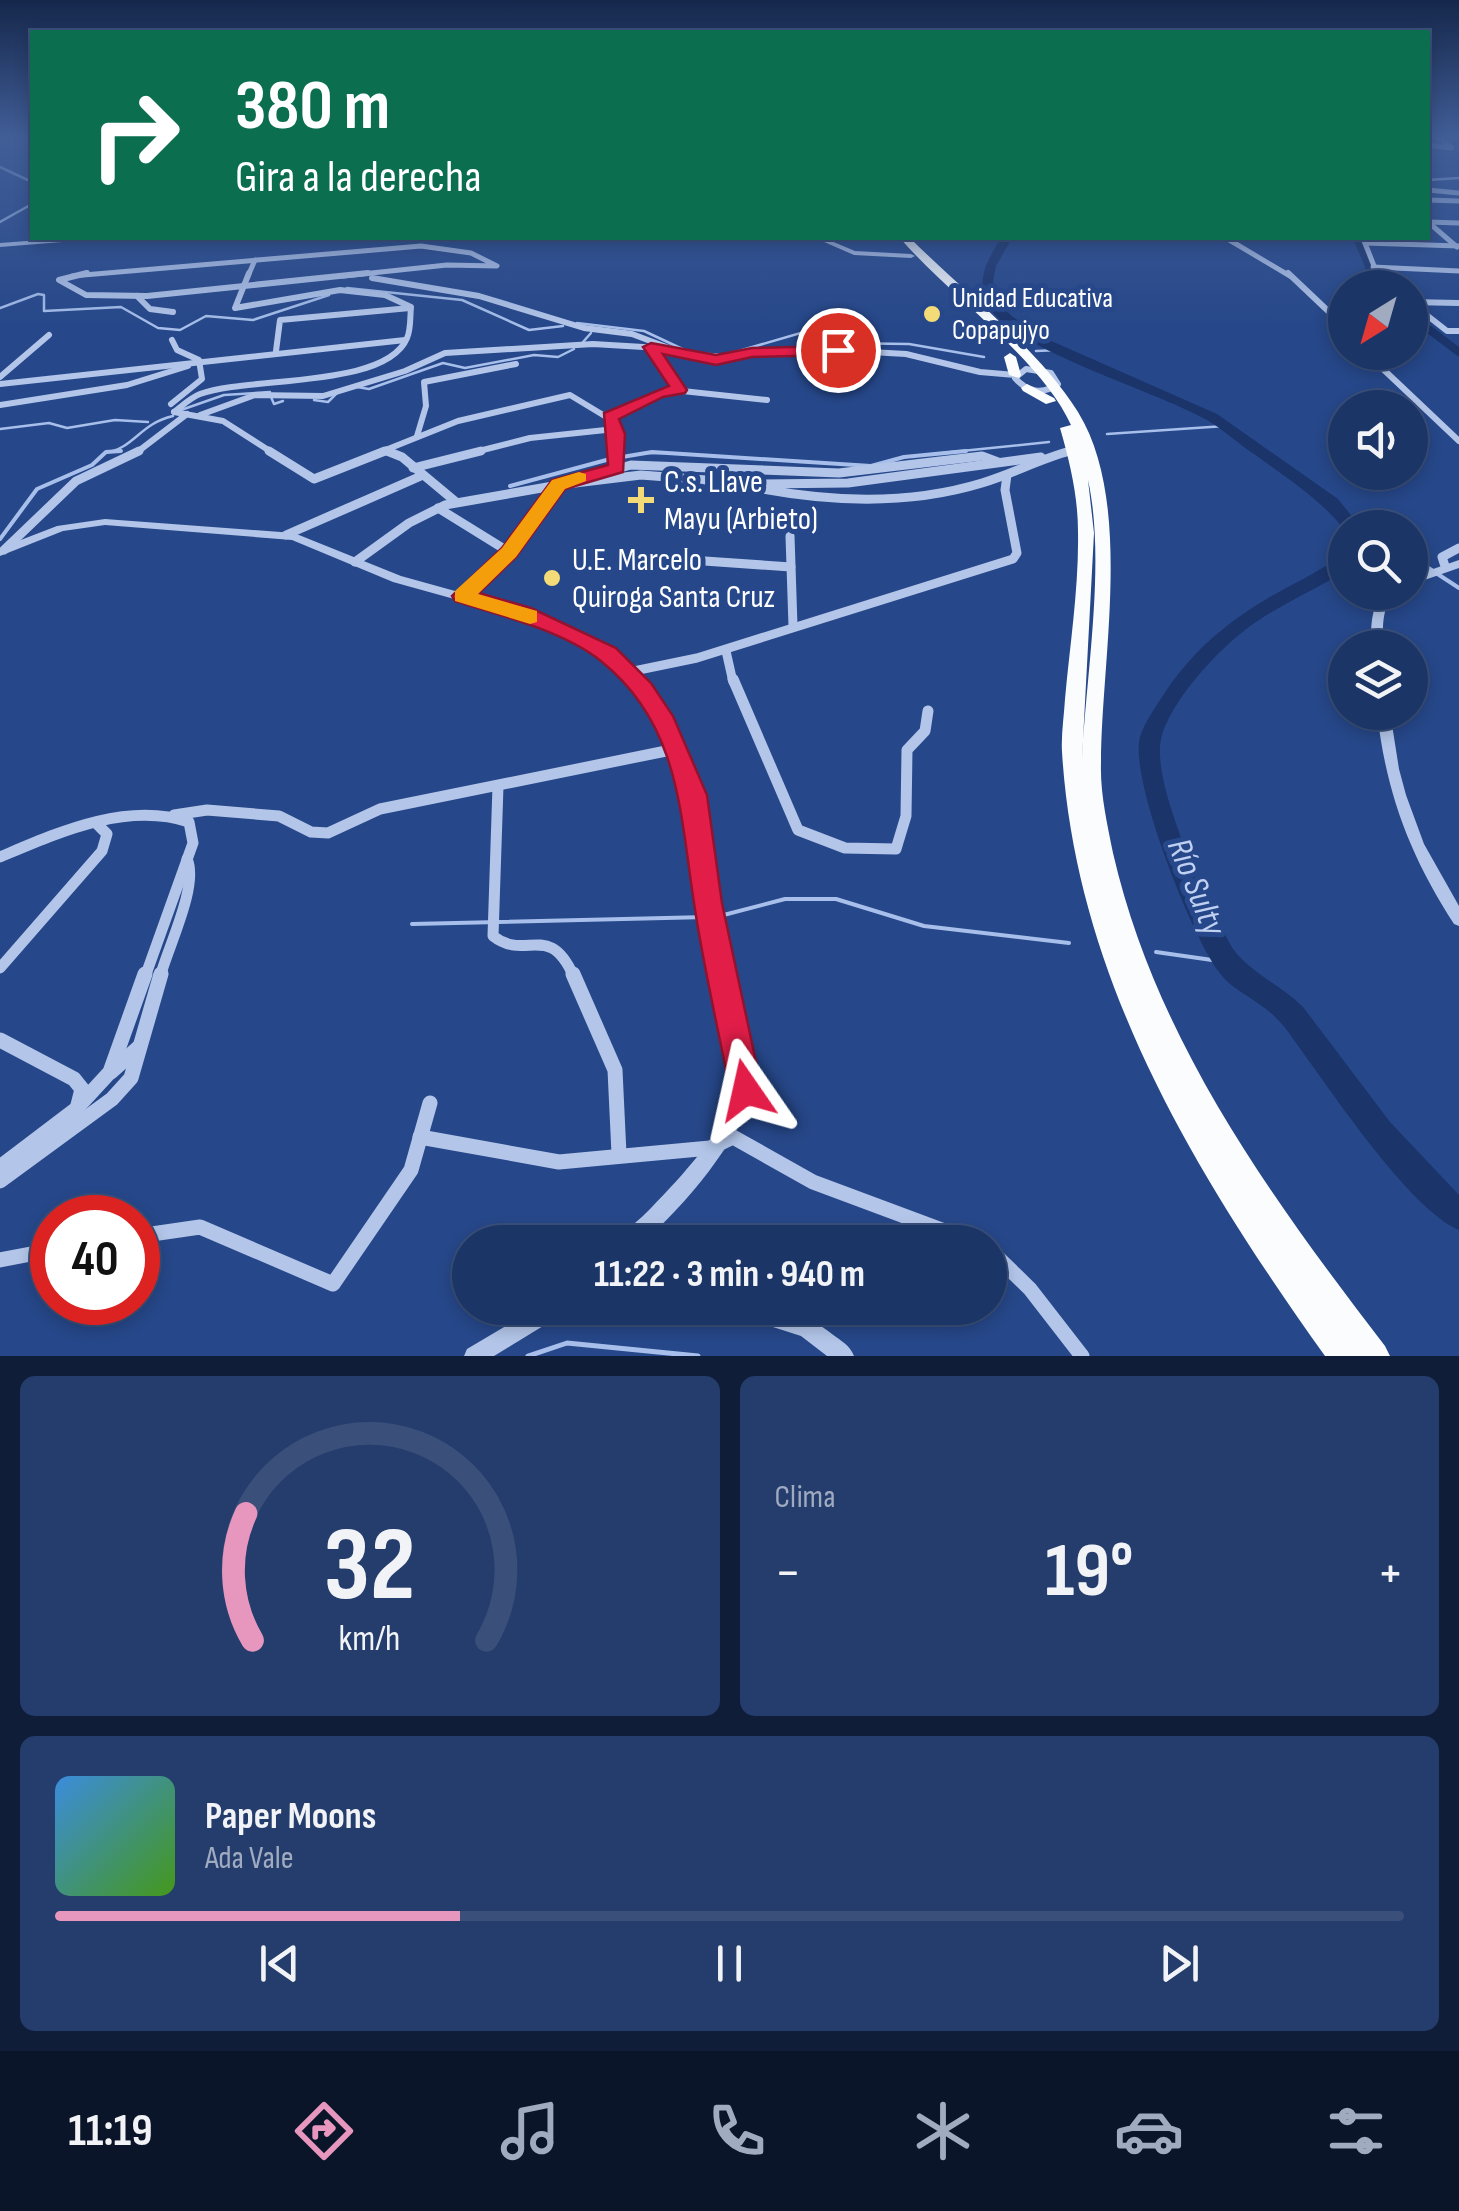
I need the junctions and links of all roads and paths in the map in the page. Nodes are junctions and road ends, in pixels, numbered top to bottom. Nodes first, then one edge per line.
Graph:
1 (1430, 222) edge
2 (1459, 223) edge
3 (1430, 224) edge
4 (62, 240) edge
5 (822, 240) edge
6 (1230, 240) edge
7 (1364, 240) edge
8 (0, 245) edge
9 (908, 247) edge
10 (1458, 247) edge
11 (354, 251) junction
12 (255, 260) junction
13 (1373, 266) junction
14 (1376, 270) edge
15 (1459, 270) edge
16 (357, 276) junction
17 (244, 287) junction
18 (137, 296) junction
19 (1428, 303) edge
20 (1459, 304) edge
21 (411, 308) junction
22 (1328, 310) edge
23 (173, 312) dead end
24 (1428, 316) edge
25 (1459, 331) edge
26 (49, 335) dead end
27 (172, 340) dead end
28 (405, 340) junction
29 (651, 347) junction
30 (666, 348) junction
31 (276, 351) junction
32 (199, 361) junction
33 (377, 363) junction
34 (516, 364) dead end
35 (1384, 370) edge
36 (0, 380) edge
37 (1036, 380) junction
38 (679, 390) junction
39 (332, 393) junction
40 (767, 400) dead end
41 (0, 405) edge
42 (174, 412) junction
43 (188, 414) junction
44 (200, 415) junction
45 (610, 417) junction
46 (615, 429) junction
47 (417, 436) junction
48 (1459, 441) edge
49 (384, 450) junction
50 (1072, 450) junction
51 (1041, 456) junction
52 (998, 462) junction
53 (413, 468) junction
54 (619, 472) junction
55 (1006, 474) junction
56 (421, 476) junction
57 (746, 483) junction
58 (558, 484) junction
59 (456, 502) junction
60 (438, 508) junction
61 (286, 536) junction
62 (790, 536) dead end
63 (1459, 548) edge
64 (2, 551) edge
65 (509, 552) junction
66 (690, 560) dead end
67 (354, 562) junction
68 (1459, 564) edge
69 (791, 567) junction
70 (1438, 568) junction
71 (1428, 572) edge
72 (463, 596) junction
73 (793, 626) junction
74 (726, 652) junction
75 (629, 672) junction
76 (928, 712) dead end
77 (1386, 730) edge
78 (676, 748) junction
79 (498, 786) junction
80 (171, 816) junction
81 (92, 822) junction
82 (0, 857) edge
83 (187, 858) junction
84 (1459, 889) edge
85 (1440, 892) junction
86 (1459, 919) edge
87 (0, 968) edge
88 (0, 1040) edge
89 (140, 1047) junction
90 (110, 1072) junction
91 (430, 1103) dead end
92 (75, 1110) junction
93 (420, 1137) junction
94 (710, 1148) junction
95 (619, 1154) junction
96 (0, 1167) edge
97 (0, 1181) edge
98 (648, 1225) edge
99 (928, 1225) edge
100 (160, 1233) edge
101 (30, 1254) edge
102 (0, 1260) edge
103 (1007, 1267) edge
104 (526, 1325) edge
105 (801, 1325) edge
106 (474, 1356) edge
107 (844, 1356) edge
108 (1082, 1356) edge
109 (1343, 1356) edge
110 (1375, 1356) edge

1 - 2 street
3 - 10 street
4 - 8 street
5 - 9 street
6 - 22 street
7 - 10 street
7 - 13 street
9 - 37 highway
11 - 12 street
11 - 16 street
11 - 16 street
12 - 17 street
12 - 18 street
13 - 14 street
13 - 15 street
16 - 17 street
16 - 30 street
17 - 18 street
17 - 21 street
18 - 23 street
19 - 20 street
21 - 28 street
21 - 31 street
24 - 25 street
26 - 36 street
27 - 32 street
28 - 31 street
28 - 33 street
29 - 30 street
29 - 38 street
29 - 39 street
30 - 37 street
31 - 32 street
32 - 36 street
32 - 41 street
32 - 42 street
33 - 39 street
33 - 42 street
34 - 47 street
35 - 48 street
37 - 50 highway
37 - 110 highway
38 - 40 street
38 - 45 street
39 - 44 street
42 - 43 street
43 - 44 street
43 - 64 street
44 - 49 street
45 - 46 street
45 - 47 street
46 - 53 street
46 - 54 street
47 - 49 street
49 - 53 street
50 - 51 street
50 - 109 highway
51 - 52 street
51 - 55 street
52 - 54 street
52 - 57 street
53 - 56 street
54 - 57 street
54 - 58 street
55 - 57 street
55 - 73 street
56 - 59 street
56 - 61 street
58 - 59 street
58 - 65 street
59 - 60 street
60 - 65 street
60 - 67 street
61 - 64 street
61 - 67 street
62 - 69 street
63 - 70 street
65 - 72 street
66 - 69 street
67 - 72 street
68 - 70 street
69 - 73 street
70 - 71 street
72 - 75 street
73 - 74 street
74 - 75 street
74 - 76 street
75 - 78 street
77 - 85 street
78 - 79 street
78 - 94 street
79 - 80 street
79 - 95 street
80 - 81 street
80 - 83 street
81 - 82 street
81 - 87 street
83 - 89 street
83 - 90 street
84 - 85 street
85 - 86 street
88 - 92 street
89 - 90 street
89 - 97 street
90 - 92 street
91 - 93 street
92 - 96 street
93 - 95 street
93 - 100 street
94 - 95 street
94 - 98 street
94 - 99 street
101 - 102 street
103 - 108 street
104 - 106 street
105 - 107 street

